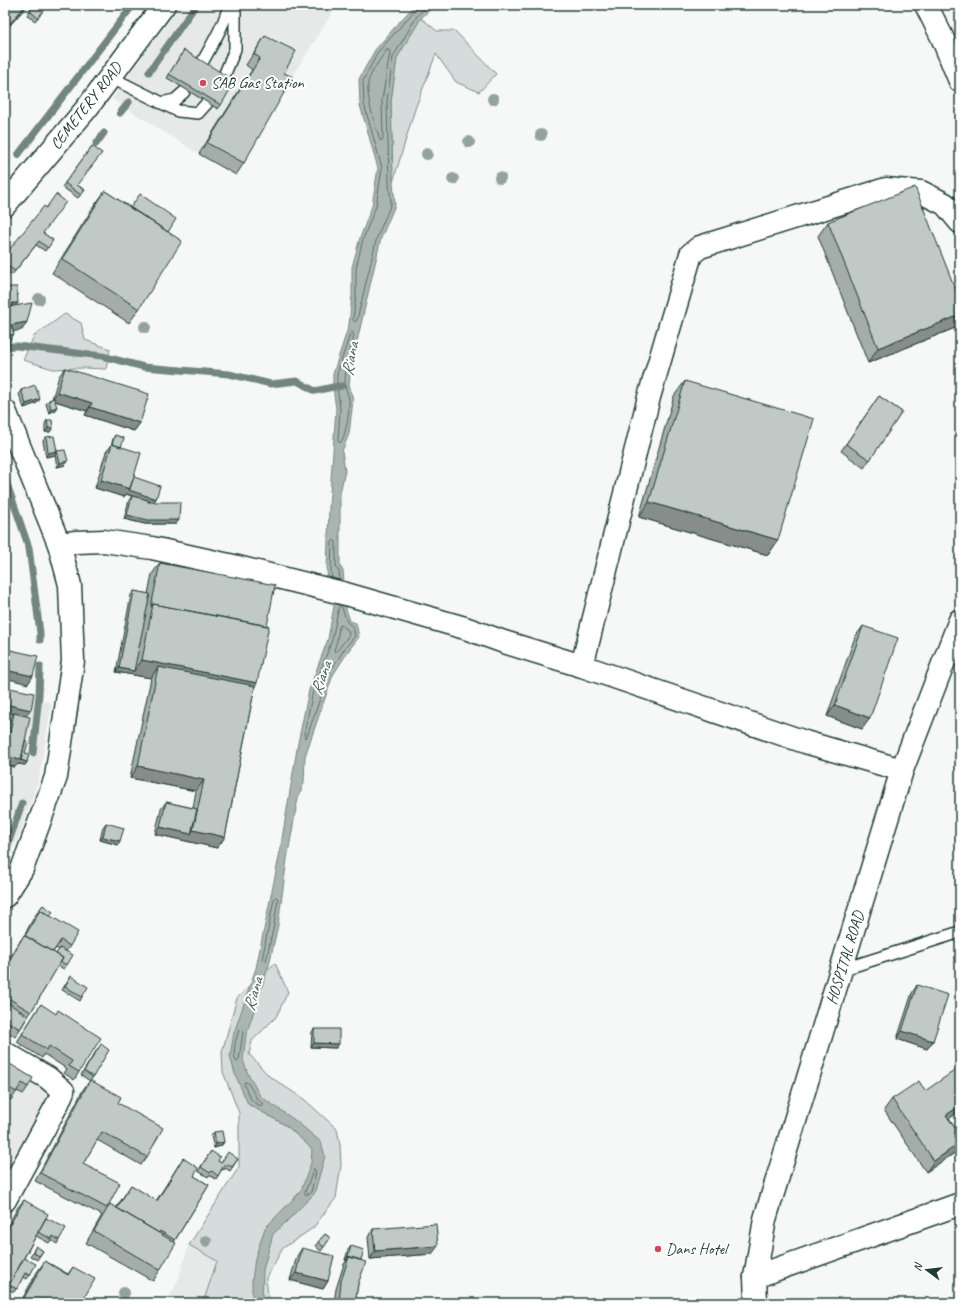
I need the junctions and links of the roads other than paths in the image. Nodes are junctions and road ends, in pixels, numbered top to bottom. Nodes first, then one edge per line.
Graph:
1 (164, 5) edge
2 (229, 5) edge
3 (235, 5) edge
4 (926, 5) edge
5 (202, 63) edge
6 (224, 76) edge
7 (110, 77) junction
8 (960, 81) edge
9 (184, 92) dead end
10 (161, 103) junction
11 (207, 103) edge
12 (5, 205) edge
13 (960, 222) edge
14 (5, 411) edge
15 (59, 544) junction
16 (960, 620) edge
17 (582, 666) junction
18 (902, 770) junction
19 (5, 896) edge
20 (960, 932) edge
21 (841, 970) junction
22 (5, 1053) edge
23 (5, 1200) edge
24 (960, 1204) edge
25 (755, 1277) junction
26 (756, 1303) edge

1 - 7 street, CEMETERY ROAD
2 - 5 lane
3 - 6 lane
4 - 8 street
7 - 10 lane
7 - 12 street, CEMETERY ROAD
9 - 10 lane
10 - 11 lane
13 - 17 street
14 - 15 street
15 - 17 street
15 - 19 street
16 - 18 street, HOSPITAL ROAD
17 - 18 street
18 - 21 street, HOSPITAL ROAD
20 - 21 lane
21 - 25 street, HOSPITAL ROAD
22 - 23 street
24 - 25 street
25 - 26 street, HOSPITAL ROAD

